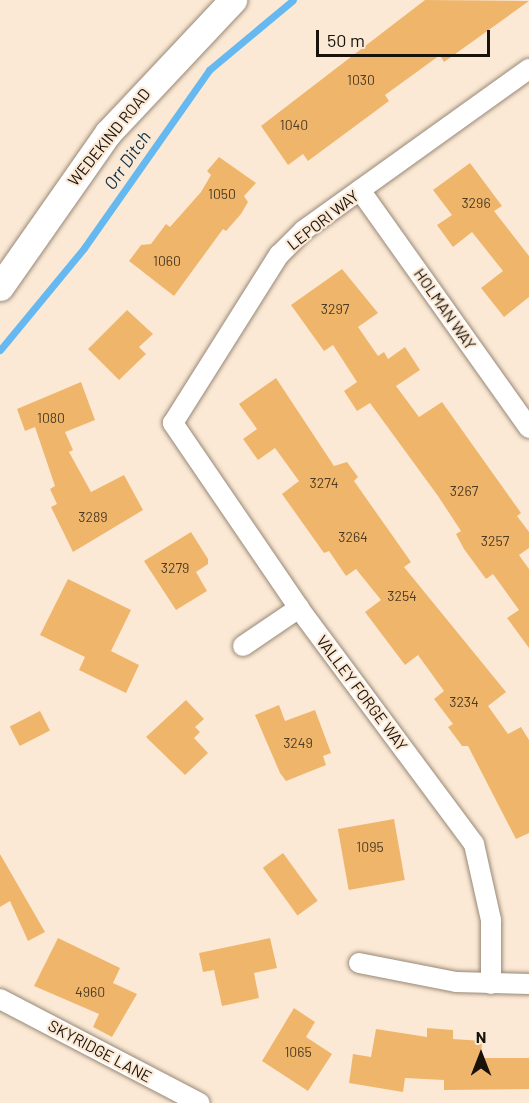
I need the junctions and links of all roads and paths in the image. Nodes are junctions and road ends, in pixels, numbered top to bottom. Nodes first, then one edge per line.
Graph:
1 (233, 0) edge
2 (529, 69) edge
3 (360, 190) junction
4 (0, 286) edge
5 (173, 423) joint
6 (529, 428) edge
7 (299, 608) junction
8 (243, 646) dead end
9 (359, 963) dead end
10 (491, 984) junction
11 (529, 984) edge
12 (0, 999) edge
13 (200, 1103) edge

1 - 4 street, WEDEKIND ROAD
2 - 3 street, LEPORI WAY
3 - 5 street, LEPORI WAY
3 - 6 street, HOLMAN WAY
5 - 7 street, VALLEY FORGE WAY
7 - 8 street
7 - 10 street, VALLEY FORGE WAY
9 - 10 street
10 - 11 street
12 - 13 street, SKYRIDGE LANE

